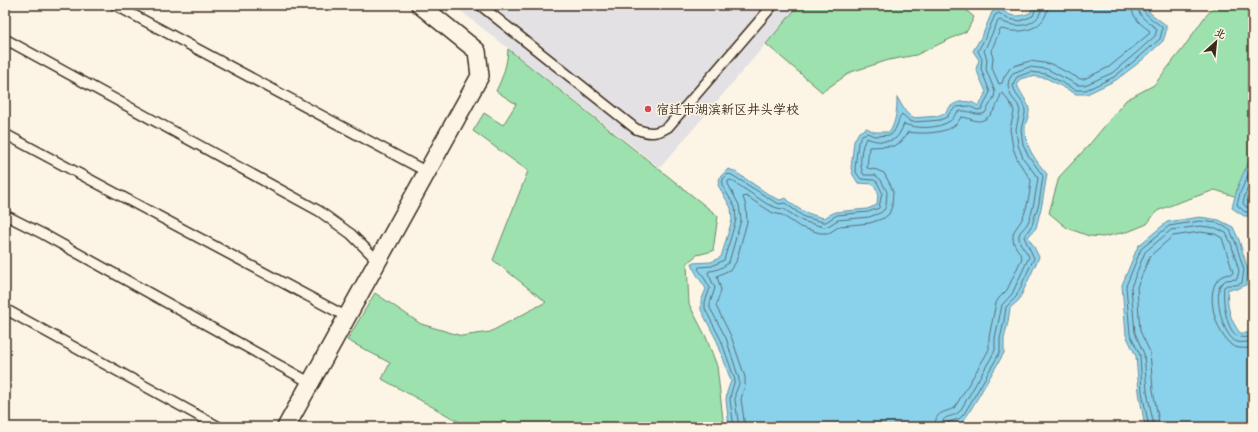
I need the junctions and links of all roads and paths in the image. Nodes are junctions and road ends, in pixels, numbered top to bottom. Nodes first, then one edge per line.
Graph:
1 (115, 5) edge
2 (420, 5) edge
3 (480, 5) edge
4 (773, 5) edge
5 (5, 39) edge
6 (5, 134) edge
7 (427, 172) junction
8 (5, 215) edge
9 (378, 261) junction
10 (5, 309) edge
11 (347, 317) junction
12 (310, 383) junction
13 (219, 427) edge
14 (286, 427) edge

1 - 7 lane
2 - 7 street
3 - 4 lane
5 - 9 lane
6 - 11 lane
7 - 9 street
8 - 12 lane
9 - 11 street
10 - 13 lane
11 - 12 street
12 - 14 street

